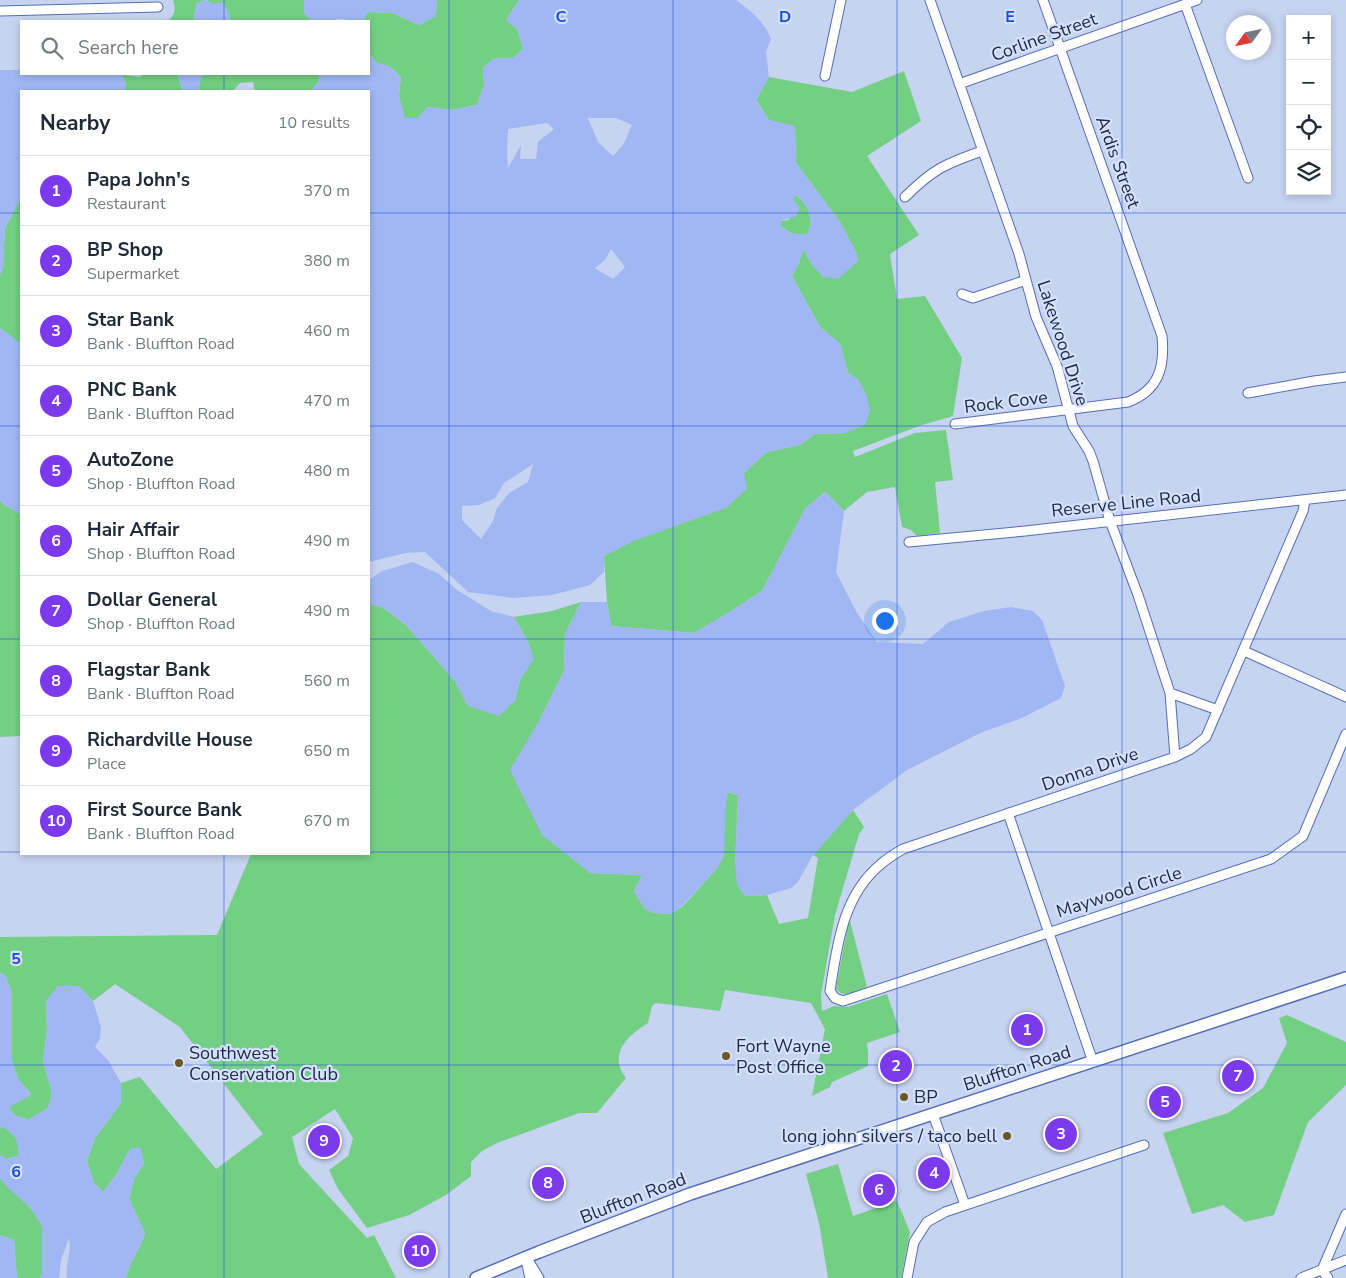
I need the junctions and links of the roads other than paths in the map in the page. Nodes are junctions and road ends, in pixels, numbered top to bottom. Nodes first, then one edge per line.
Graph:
1 (840, 0) edge
2 (930, 0) edge
3 (1043, 0) edge
4 (1197, 0) edge
5 (1185, 4) junction
6 (158, 7) dead end
7 (0, 11) edge
8 (1060, 48) junction
9 (825, 76) dead end
10 (959, 84) junction
11 (982, 151) junction
12 (1248, 178) dead end
13 (905, 197) dead end
14 (1026, 280) junction
15 (962, 294) dead end
16 (1162, 336) joint
17 (1346, 377) edge
18 (1248, 393) dead end
19 (1069, 411) junction
20 (955, 424) dead end
21 (1346, 495) edge
22 (1305, 500) junction
23 (1110, 521) junction
24 (909, 542) dead end
25 (1244, 650) junction
26 (1170, 693) junction
27 (1346, 696) edge
28 (1218, 710) junction
29 (1346, 734) edge
30 (1175, 757) junction
31 (1008, 813) junction
32 (1048, 933) junction
33 (1346, 978) edge
34 (835, 998) joint
35 (1093, 1062) junction
36 (933, 1114) junction
37 (1144, 1145) dead end
38 (965, 1205) junction
39 (1346, 1214) edge
40 (526, 1257) junction
41 (1346, 1260) edge
42 (1322, 1270) junction
43 (476, 1278) edge
44 (530, 1278) edge
45 (539, 1278) edge
46 (907, 1278) edge
47 (1301, 1278) edge
48 (1328, 1278) edge

1 - 9 street
2 - 10 street, Lakewood Drive
3 - 8 street, Ardis Street
4 - 5 street, Corline Street
5 - 8 street, Corline Street
5 - 12 street
6 - 7 street
8 - 10 street, Corline Street
8 - 16 street, Ardis Street
10 - 11 street, Lakewood Drive
11 - 13 street
11 - 14 street, Lakewood Drive
14 - 15 street
14 - 19 street, Lakewood Drive
16 - 19 street, Rock Cove
17 - 18 street
19 - 20 street, Rock Cove
19 - 23 street, Lakewood Drive
21 - 22 street, Reserve Line Road
22 - 23 street, Reserve Line Road
22 - 25 street, Donna Drive
23 - 24 street, Reserve Line Road
23 - 26 street, Lakewood Drive
25 - 27 street
25 - 28 street, Donna Drive
26 - 28 street
26 - 30 street, Lakewood Drive
28 - 30 street, Donna Drive
29 - 32 street, Maywood Circle
30 - 31 street, Donna Drive
31 - 32 street
31 - 34 street, Donna Drive
32 - 34 street, Maywood Circle
32 - 35 street
33 - 35 main road, Bluffton Road
35 - 36 main road, Bluffton Road
36 - 38 street
36 - 40 main road, Bluffton Road
37 - 38 street
38 - 46 street
39 - 42 street
40 - 43 main road, Bluffton Road
40 - 44 street
40 - 45 street
41 - 42 street
42 - 47 street
42 - 48 street

